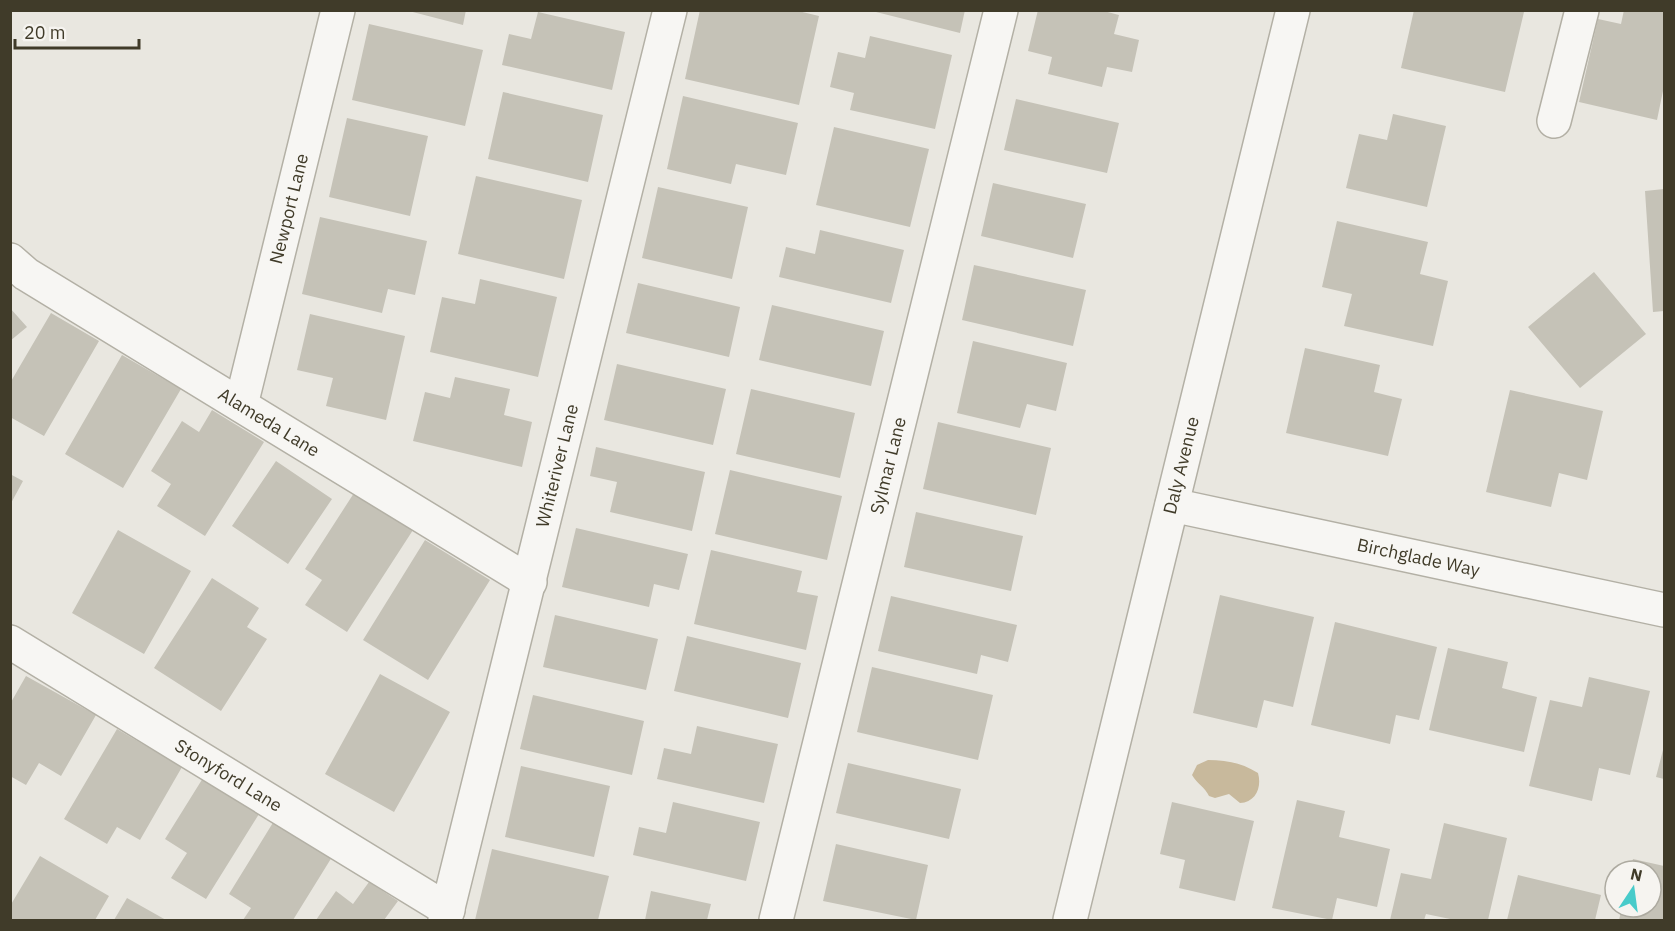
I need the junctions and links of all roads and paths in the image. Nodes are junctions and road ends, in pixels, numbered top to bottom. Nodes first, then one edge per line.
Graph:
1 (338, 10) edge
2 (670, 10) edge
3 (1001, 10) edge
4 (1293, 10) edge
5 (1582, 10) edge
6 (1554, 121) dead end
7 (10, 260) edge
8 (241, 405) junction
9 (1172, 506) junction
10 (530, 582) junction
11 (1665, 610) edge
12 (10, 642) edge
13 (447, 915) edge
14 (776, 921) edge
15 (1070, 921) edge

1 - 8 street, Newport Lane
2 - 10 street, Whiteriver Lane
3 - 14 street, Sylmar Lane
4 - 9 street, Daly Avenue
5 - 6 street
7 - 8 street, Alameda Lane
8 - 10 street, Alameda Lane
9 - 11 street, Birchglade Way
9 - 15 street, Daly Avenue
10 - 13 street, Whiteriver Lane
12 - 13 street, Stonyford Lane

